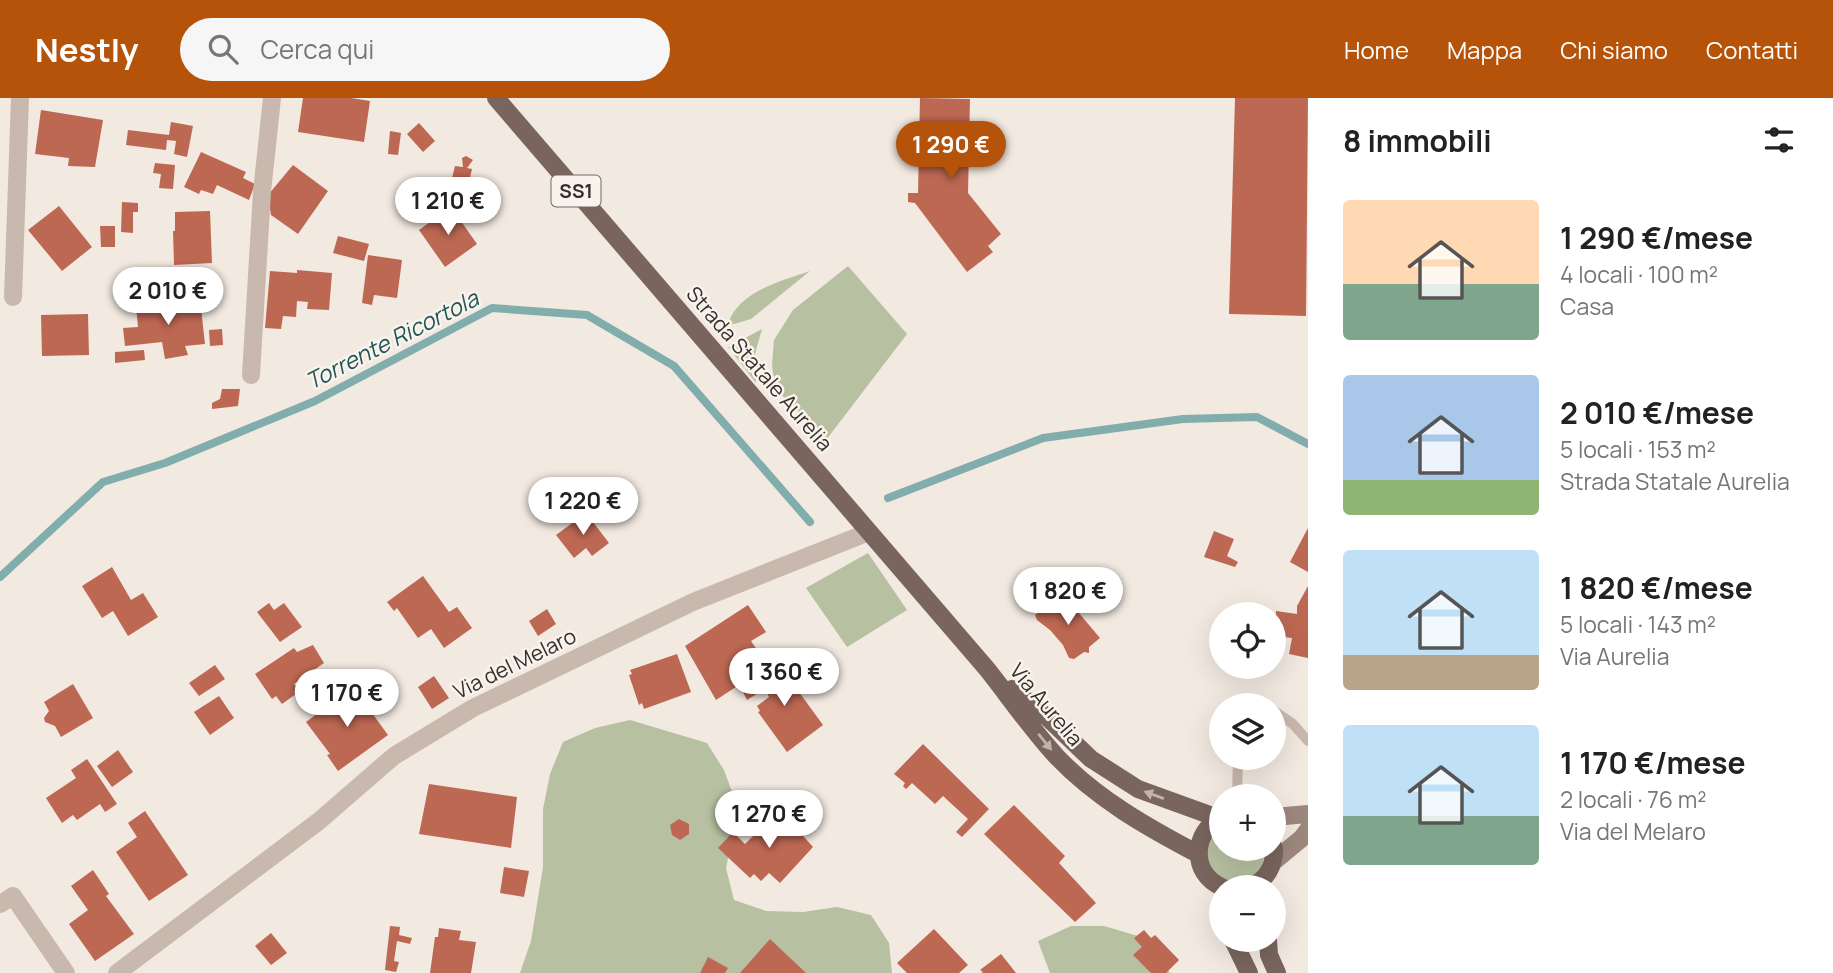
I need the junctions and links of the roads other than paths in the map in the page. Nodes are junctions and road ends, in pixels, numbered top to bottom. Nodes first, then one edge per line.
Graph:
1 (20, 98) edge
2 (272, 98) edge
3 (496, 98) edge
4 (13, 297) dead end
5 (251, 375) dead end
6 (869, 532) junction
7 (987, 669) junction
8 (1286, 719) edge
9 (1308, 741) edge
10 (1209, 813) edge
11 (1308, 814) edge
12 (1286, 816) edge
13 (1209, 827) edge
14 (1308, 830) edge
15 (1286, 850) edge
16 (1198, 854) junction
17 (1209, 879) edge
18 (0, 904) edge
19 (1239, 952) edge
20 (1269, 952) edge
21 (66, 973) edge
22 (117, 973) edge
23 (1249, 973) edge
24 (1277, 973) edge

1 - 4 street
2 - 5 street
3 - 6 main road, Strada Statale Aurelia / SS1
6 - 7 main road, Strada Statale Aurelia / SS1
6 - 22 street, Via del Melaro
10 -> 7 main road, Via Aurelia
7 -> 16 main road, Via Aurelia
8 - 9 lane
11 - 12 street
13 - 16 main road
14 - 15 street
16 - 17 main road
18 - 21 street
19 - 23 main road
20 - 24 main road

